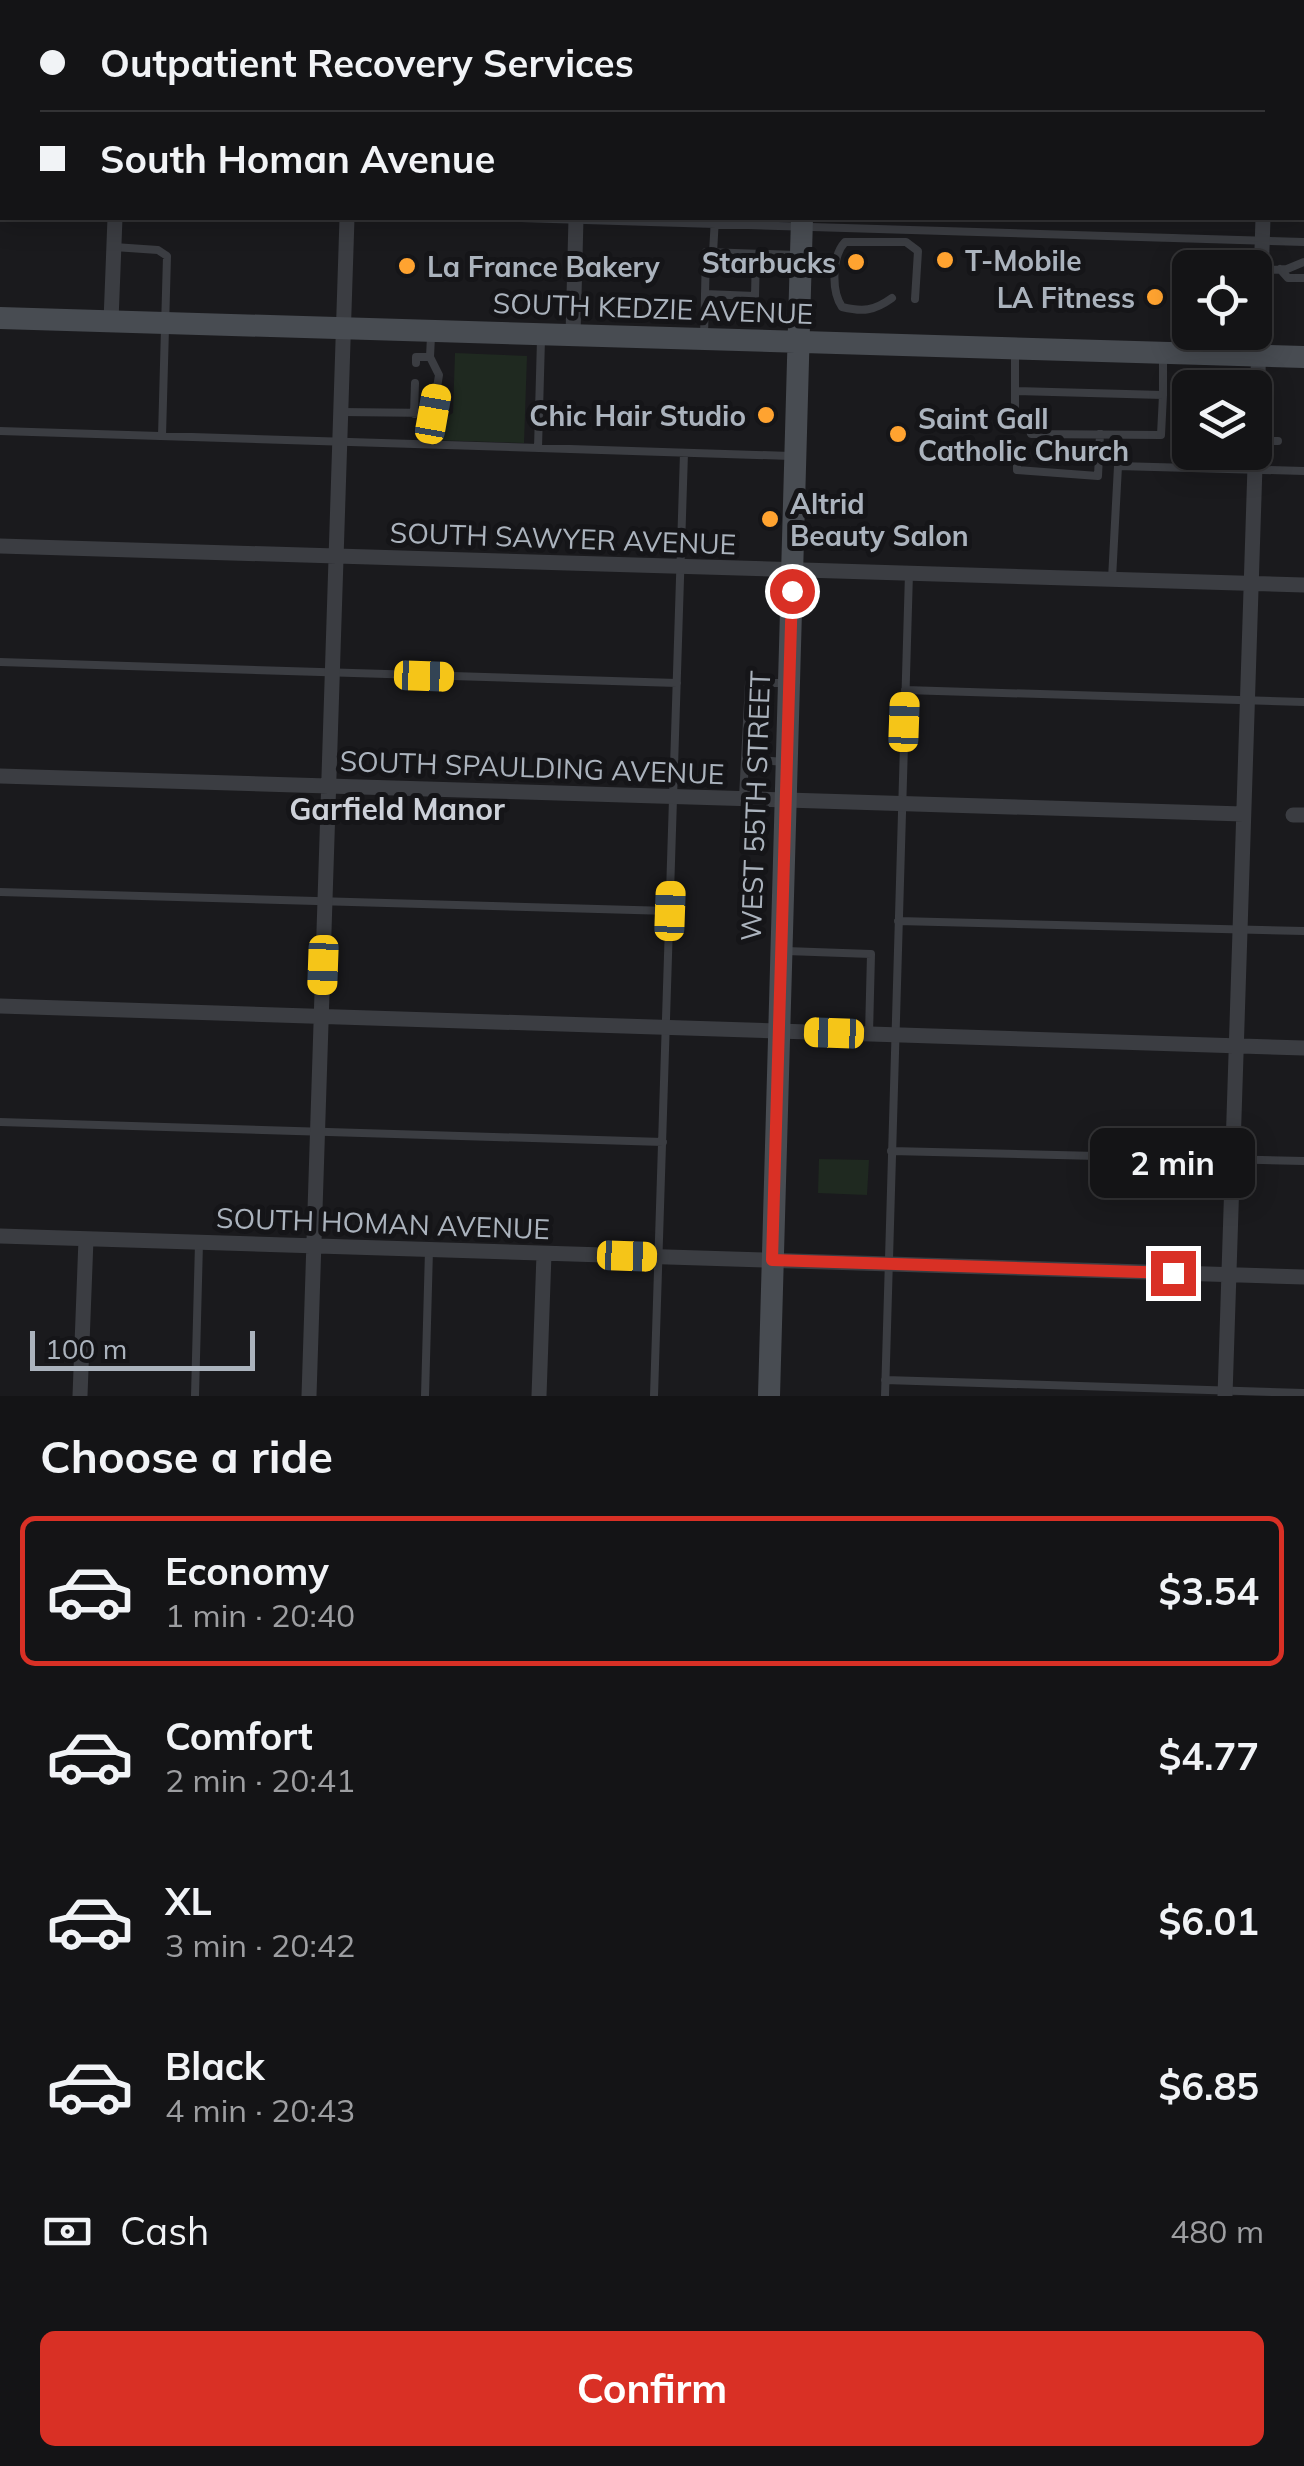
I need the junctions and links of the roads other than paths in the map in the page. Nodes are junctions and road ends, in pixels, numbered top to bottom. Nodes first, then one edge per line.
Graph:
1 (114, 220) edge
2 (347, 220) edge
3 (576, 220) edge
4 (691, 220) edge
5 (715, 220) edge
6 (921, 220) edge
7 (1262, 220) edge
8 (756, 221) edge
9 (802, 222) edge
10 (921, 230) junction
11 (1262, 240) junction
12 (1304, 242) edge
13 (114, 247) junction
14 (1262, 250) edge
15 (713, 252) junction
16 (756, 254) junction
17 (802, 256) junction
18 (1304, 262) edge
19 (1272, 269) edge
20 (1280, 269) junction
21 (1304, 278) edge
22 (705, 294) junction
23 (892, 298) dead end
24 (916, 299) dead end
25 (0, 318) edge
26 (112, 321) junction
27 (166, 323) junction
28 (344, 328) junction
29 (431, 331) junction
30 (541, 335) junction
31 (573, 335) junction
32 (704, 339) junction
33 (799, 342) junction
34 (1015, 349) junction
35 (1258, 350) edge
36 (1163, 353) junction
37 (1258, 356) junction
38 (1304, 357) edge
39 (432, 360) junction
40 (416, 362) dead end
41 (1258, 370) edge
42 (415, 383) dead end
43 (1015, 391) junction
44 (1162, 395) junction
45 (341, 412) junction
46 (414, 414) junction
47 (0, 431) edge
48 (1100, 434) junction
49 (162, 436) junction
50 (340, 441) junction
51 (1272, 441) edge
52 (1278, 441) dead end
53 (538, 448) junction
54 (684, 452) junction
55 (796, 456) junction
56 (1017, 458) dead end
57 (1172, 468) edge
58 (1255, 470) joint
59 (1304, 471) edge
60 (0, 546) edge
61 (336, 556) junction
62 (681, 566) junction
63 (792, 570) junction
64 (909, 574) junction
65 (1112, 579) junction
66 (1252, 584) junction
67 (1304, 585) edge
68 (0, 662) edge
69 (333, 673) junction
70 (677, 683) junction
71 (789, 683) junction
72 (905, 690) junction
73 (1247, 700) junction
74 (1304, 702) edge
75 (745, 759) junction
76 (787, 762) junction
77 (0, 776) edge
78 (329, 786) junction
79 (674, 796) junction
80 (743, 799) junction
81 (786, 800) junction
82 (902, 804) junction
83 (1243, 814) junction
84 (0, 892) edge
85 (325, 902) junction
86 (670, 911) junction
87 (898, 921) junction
88 (1240, 929) junction
89 (1304, 931) edge
90 (781, 951) junction
91 (0, 1006) edge
92 (322, 1017) junction
93 (666, 1028) junction
94 (779, 1031) junction
95 (869, 1034) junction
96 (895, 1035) junction
97 (1236, 1046) junction
98 (1304, 1048) edge
99 (0, 1122) edge
100 (318, 1132) junction
101 (662, 1142) junction
102 (892, 1151) junction
103 (1232, 1159) junction
104 (1304, 1162) edge
105 (0, 1236) edge
106 (86, 1239) junction
107 (199, 1242) junction
108 (314, 1246) junction
109 (429, 1250) junction
110 (544, 1254) junction
111 (659, 1257) junction
112 (772, 1260) junction
113 (888, 1264) junction
114 (1228, 1274) junction
115 (1304, 1277) edge
116 (886, 1380) junction
117 (1225, 1393) edge
118 (1304, 1393) edge
119 (80, 1396) edge
120 (194, 1396) edge
121 (309, 1396) edge
122 (425, 1396) edge
123 (539, 1396) edge
124 (654, 1396) edge
125 (768, 1396) edge
126 (885, 1396) edge

1 - 13 street
2 - 28 street
3 - 31 street
4 - 5 lane
5 - 8 lane
5 - 15 lane
6 - 10 lane
7 - 11 street
8 - 9 lane
9 - 10 lane
9 - 17 main road, WEST 55TH STREET
10 - 11 lane
11 - 12 lane
11 - 14 street
13 - 26 street
13 - 27 lane
15 - 16 lane
15 - 22 lane
16 - 17 lane
16 - 22 lane
17 - 33 main road, WEST 55TH STREET
18 - 20 lane
19 - 20 lane
20 - 21 lane
22 - 32 lane
23 - 24 lane
25 - 26 main road, SOUTH KEDZIE AVENUE
26 - 27 main road, SOUTH KEDZIE AVENUE
27 - 28 main road, SOUTH KEDZIE AVENUE
27 - 49 lane
28 - 29 main road, SOUTH KEDZIE AVENUE
28 - 45 street
29 - 30 main road, SOUTH KEDZIE AVENUE
29 - 39 lane
30 - 31 main road, SOUTH KEDZIE AVENUE
30 - 53 lane
31 - 32 main road, SOUTH KEDZIE AVENUE
32 - 33 main road, SOUTH KEDZIE AVENUE
33 - 34 main road, SOUTH KEDZIE AVENUE
33 - 55 main road, WEST 55TH STREET
34 - 36 main road, SOUTH KEDZIE AVENUE
34 - 43 lane
35 - 37 street
36 - 37 main road, SOUTH KEDZIE AVENUE
36 - 44 lane
37 - 38 main road, SOUTH KEDZIE AVENUE
37 - 41 street
39 - 40 lane
39 - 46 lane
42 - 46 lane
43 - 44 lane
43 - 48 lane
44 - 48 lane
45 - 46 lane
45 - 50 street
47 - 49 lane
48 - 56 lane
49 - 50 lane
50 - 53 lane
50 - 61 street
51 - 52 lane
53 - 54 lane
54 - 55 lane
54 - 62 lane
55 - 63 main road, WEST 55TH STREET
57 - 65 lane
58 - 59 lane
58 - 66 street
60 - 61 street, SOUTH SAWYER AVENUE
61 - 62 street, SOUTH SAWYER AVENUE
61 - 69 street
62 - 63 street, SOUTH SAWYER AVENUE
62 - 70 lane
63 - 64 street, SOUTH SAWYER AVENUE
63 - 71 main road, WEST 55TH STREET
64 - 65 street, SOUTH SAWYER AVENUE
64 - 72 lane
65 - 66 street, SOUTH SAWYER AVENUE
66 - 67 street, SOUTH SAWYER AVENUE
66 - 73 street
68 - 69 lane
69 - 70 lane
69 - 78 street
70 - 79 lane
71 - 75 lane
71 - 76 main road, WEST 55TH STREET
72 - 73 lane
72 - 82 lane
73 - 74 lane
73 - 83 street
75 - 76 lane
75 - 80 lane
76 - 81 main road, WEST 55TH STREET
77 - 78 street, SOUTH SPAULDING AVENUE
78 - 79 street, SOUTH SPAULDING AVENUE
78 - 85 street
79 - 80 street, SOUTH SPAULDING AVENUE
79 - 86 lane
80 - 81 street, SOUTH SPAULDING AVENUE
81 - 82 street, SOUTH SPAULDING AVENUE
81 - 90 main road, WEST 55TH STREET
82 - 83 street, SOUTH SPAULDING AVENUE
82 - 87 lane
83 - 88 street
84 - 85 lane
85 - 86 lane
85 - 92 street
86 - 93 lane
87 - 88 lane
87 - 96 lane
88 - 89 lane
88 - 97 street
90 - 94 main road, WEST 55TH STREET
90 - 95 lane
91 - 92 street
92 - 93 street
92 - 100 street
93 - 94 street
93 - 101 lane
94 - 95 street
94 - 112 main road, WEST 55TH STREET
95 - 96 street
96 - 97 street
96 - 102 lane
97 - 98 street
97 - 103 street
99 - 100 lane
100 - 101 lane
100 - 108 street
101 - 111 lane
102 - 103 lane
102 - 113 lane
103 - 104 lane
103 - 114 street
105 - 106 street, SOUTH HOMAN AVENUE
106 - 107 street, SOUTH HOMAN AVENUE
106 - 119 street
107 - 108 street, SOUTH HOMAN AVENUE
107 - 120 lane
108 - 109 street, SOUTH HOMAN AVENUE
108 - 121 street
109 - 110 street, SOUTH HOMAN AVENUE
109 - 122 lane
110 - 111 street, SOUTH HOMAN AVENUE
110 - 123 street
111 - 112 street, SOUTH HOMAN AVENUE
111 - 124 lane
112 - 113 street, SOUTH HOMAN AVENUE
112 - 125 main road, WEST 55TH STREET
113 - 114 street, SOUTH HOMAN AVENUE
113 - 116 lane
114 - 115 street, SOUTH HOMAN AVENUE
114 - 117 street
116 - 117 lane
116 - 126 lane
117 - 118 lane

